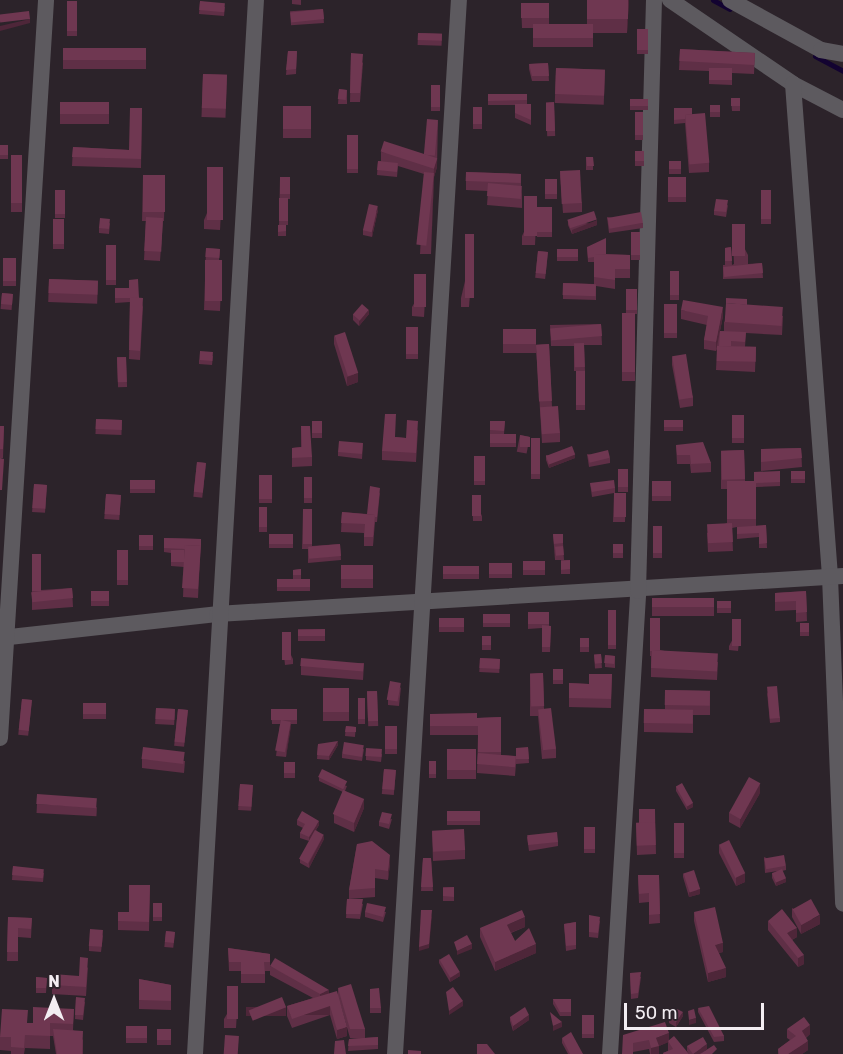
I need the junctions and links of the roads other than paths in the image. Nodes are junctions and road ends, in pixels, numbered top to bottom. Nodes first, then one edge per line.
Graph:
1 (46, 0) edge
2 (256, 0) edge
3 (459, 0) edge
4 (654, 0) edge
5 (670, 0) edge
6 (730, 0) edge
7 (843, 54) edge
8 (793, 84) junction
9 (843, 110) edge
10 (837, 576) edge
11 (638, 591) junction
12 (423, 602) junction
13 (217, 614) junction
14 (3, 638) edge
15 (0, 738) edge
16 (843, 904) edge
17 (195, 1054) edge
18 (395, 1054) edge
19 (610, 1054) edge

1 - 14 street
2 - 13 street
3 - 12 street
4 - 11 street
5 - 8 street
6 - 7 street
8 - 9 street
8 - 10 street
10 - 11 street
10 - 16 street
11 - 12 street
11 - 19 street
12 - 13 street
12 - 18 street
13 - 14 street
13 - 17 street
14 - 15 street

